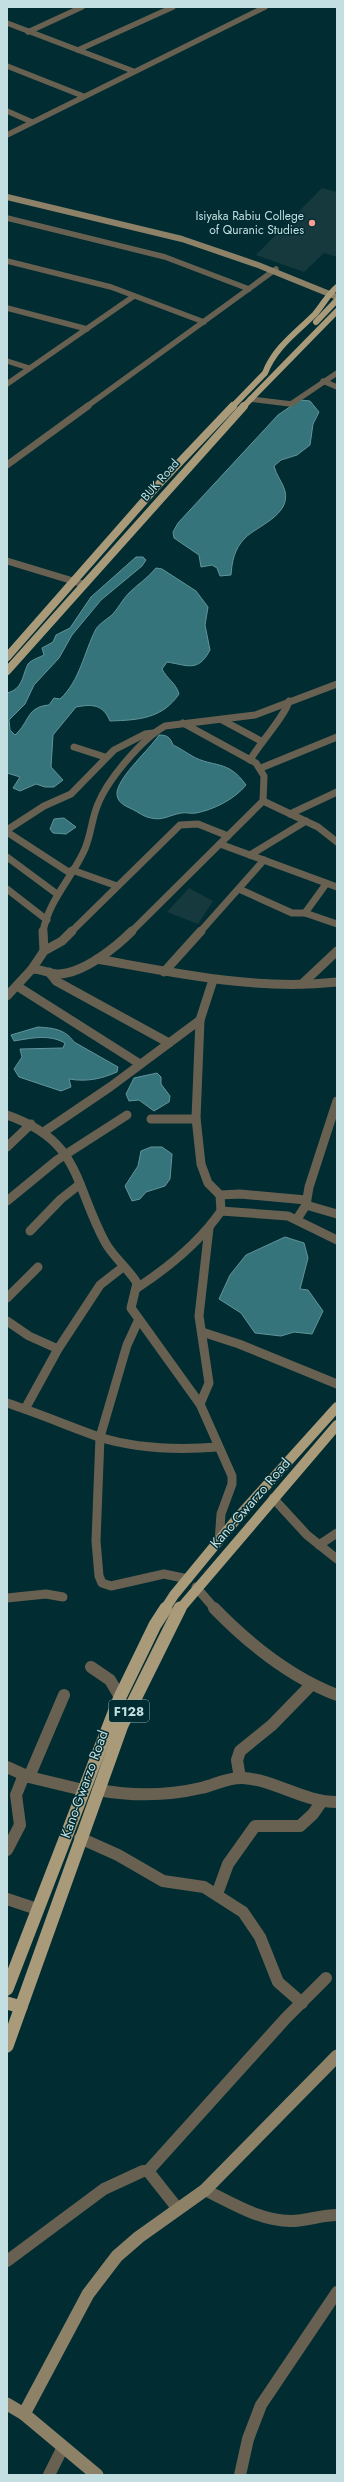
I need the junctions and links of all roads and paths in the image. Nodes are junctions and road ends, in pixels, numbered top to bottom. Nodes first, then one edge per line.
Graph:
1 (82, 7) edge
2 (173, 7) edge
3 (249, 7) edge
4 (265, 7) edge
5 (259, 10) junction
6 (7, 23) edge
7 (28, 32) junction
8 (78, 50) junction
9 (7, 66) edge
10 (133, 71) junction
11 (83, 96) junction
12 (7, 111) edge
13 (32, 122) junction
14 (7, 135) edge
15 (7, 195) edge
16 (7, 218) edge
17 (7, 262) edge
18 (275, 270) junction
19 (249, 289) junction
20 (336, 289) edge
21 (329, 294) junction
22 (134, 296) junction
23 (337, 299) edge
24 (7, 308) edge
25 (337, 311) edge
26 (337, 318) edge
27 (204, 322) junction
28 (86, 329) junction
29 (7, 361) edge
30 (29, 368) junction
31 (265, 373) junction
32 (273, 373) junction
33 (337, 373) edge
34 (324, 381) junction
35 (7, 384) edge
36 (337, 386) edge
37 (250, 399) junction
38 (7, 465) edge
39 (7, 561) edge
40 (73, 581) junction
41 (83, 584) junction
42 (7, 657) edge
43 (7, 671) edge
44 (337, 684) edge
45 (289, 701) junction
46 (222, 720) junction
47 (183, 723) junction
48 (153, 733) junction
49 (337, 737) edge
50 (260, 741) junction
51 (74, 747) dead end
52 (106, 757) junction
53 (250, 760) junction
54 (261, 768) junction
55 (337, 792) edge
56 (262, 801) junction
57 (290, 814) junction
58 (7, 820) edge
59 (306, 821) junction
60 (9, 829) edge
61 (228, 836) junction
62 (337, 842) edge
63 (220, 844) junction
64 (250, 855) junction
65 (7, 857) edge
66 (264, 860) junction
67 (71, 872) junction
68 (326, 884) junction
69 (117, 886) junction
70 (337, 887) edge
71 (7, 889) edge
72 (239, 889) junction
73 (57, 894) junction
74 (305, 913) junction
75 (47, 920) junction
76 (337, 924) edge
77 (44, 951) junction
78 (337, 951) edge
79 (96, 959) junction
80 (32, 969) junction
81 (49, 972) junction
82 (164, 972) junction
83 (213, 980) junction
84 (302, 984) junction
85 (335, 985) edge
86 (17, 986) junction
87 (7, 996) edge
88 (200, 1020) junction
89 (168, 1043) junction
90 (140, 1064) junction
91 (337, 1100) edge
92 (7, 1115) edge
93 (127, 1115) dead end
94 (151, 1119) dead end
95 (196, 1119) junction
96 (334, 1119) edge
97 (31, 1124) junction
98 (45, 1131) junction
99 (7, 1147) edge
100 (67, 1154) junction
101 (80, 1184) junction
102 (220, 1195) junction
103 (7, 1201) edge
104 (306, 1202) junction
105 (221, 1211) junction
106 (337, 1214) edge
107 (297, 1219) junction
108 (209, 1228) junction
109 (30, 1231) dead end
110 (337, 1240) edge
111 (38, 1267) dead end
112 (123, 1267) junction
113 (137, 1288) junction
114 (7, 1298) edge
115 (138, 1320) junction
116 (7, 1321) edge
117 (202, 1332) junction
118 (58, 1349) junction
119 (337, 1384) edge
120 (7, 1404) edge
121 (200, 1404) junction
122 (337, 1407) edge
123 (25, 1409) junction
124 (337, 1425) edge
125 (100, 1436) junction
126 (218, 1447) junction
127 (272, 1498) junction
128 (232, 1525) junction
129 (243, 1532) junction
130 (337, 1533) edge
131 (219, 1542) junction
132 (319, 1545) junction
133 (337, 1559) edge
134 (192, 1583) junction
135 (63, 1597) dead end
136 (7, 1598) edge
137 (91, 1667) dead end
138 (311, 1685) junction
139 (64, 1695) dead end
140 (337, 1695) edge
141 (120, 1697) junction
142 (7, 1767) edge
143 (26, 1776) junction
144 (240, 1778) junction
145 (83, 1790) junction
146 (98, 1790) junction
147 (322, 1802) junction
148 (337, 1802) edge
149 (80, 1838) junction
150 (7, 1850) edge
151 (217, 1894) junction
152 (7, 1898) edge
153 (37, 1909) junction
154 (326, 1978) dead end
155 (7, 1989) edge
156 (7, 2003) edge
157 (302, 2003) junction
158 (21, 2007) junction
159 (7, 2046) edge
160 (337, 2056) edge
161 (148, 2171) junction
162 (205, 2190) junction
163 (178, 2209) junction
164 (337, 2216) edge
165 (7, 2261) edge
166 (337, 2292) edge
167 (7, 2404) edge
168 (24, 2414) junction
169 (64, 2447) junction
170 (49, 2475) edge
171 (97, 2475) edge
172 (240, 2475) edge

1 - 7 street
2 - 8 street
3 - 5 street
4 - 5 street
5 - 10 street
6 - 7 street
7 - 8 street
8 - 10 street
9 - 11 street
10 - 11 street
11 - 13 street
12 - 13 street
13 - 14 street
15 - 18 main road
16 - 19 street
17 - 22 street
18 - 19 street
18 - 20 main road
18 - 21 main road
19 - 27 street
20 - 21 main road
21 - 23 main road
21 - 31 main road
22 - 27 street
22 - 28 street
23 - 31 main road, BUK Road
24 - 28 street
25 - 32 main road, BUK Road
26 - 32 main road
27 - 38 street
28 - 30 street
29 - 30 street
30 - 35 street
31 - 40 main road, BUK Road
32 - 37 main road, BUK Road
33 - 34 street
34 - 36 street
34 - 37 street
37 - 41 main road, BUK Road
39 - 40 street
40 - 41 street
40 - 42 main road, BUK Road
41 - 43 main road, BUK Road
44 - 45 street
45 - 46 street
45 - 50 street
46 - 47 street
46 - 50 street
47 - 48 street
47 - 53 street
48 - 52 street
48 - 67 street
49 - 54 street
50 - 53 street
51 - 52 street
52 - 60 street
53 - 54 street
54 - 56 street
55 - 57 street
56 - 57 street
56 - 61 street
57 - 59 street
58 - 60 street
59 - 62 street
59 - 64 street
60 - 67 street
61 - 63 street
61 - 69 street
63 - 64 street
63 - 79 street
64 - 66 street
65 - 73 street
66 - 68 street
66 - 72 street
67 - 69 street
67 - 73 street
68 - 70 street
68 - 74 street
69 - 77 street
71 - 75 street
72 - 74 street
72 - 82 street
73 - 75 street
74 - 76 street
75 - 77 street
77 - 80 street
78 - 84 street
79 - 81 street
79 - 82 street
80 - 81 street
80 - 86 street
81 - 89 street
82 - 83 street
83 - 84 street
83 - 88 street
84 - 85 street
86 - 87 street
86 - 90 street
88 - 89 street
88 - 95 street
89 - 90 street
90 - 98 street
91 - 96 street
92 - 97 street
93 - 100 street
94 - 95 street
95 - 102 street
96 - 104 street
97 - 98 street
97 - 99 street
98 - 100 street
100 - 101 street
100 - 103 street
101 - 109 street
101 - 112 street
102 - 104 street
102 - 105 street
104 - 106 street
104 - 107 street
105 - 107 street
105 - 108 street
107 - 110 street
108 - 113 street
108 - 117 street
111 - 114 street
112 - 113 street
112 - 118 street
113 - 115 street
115 - 121 street
115 - 125 street
116 - 118 street
117 - 119 street
117 - 121 street
118 - 123 street
120 - 123 street
121 - 126 street
122 - 128 main road, Kano-Gwarzo Road / F128
123 - 125 street
124 - 127 main road, Kano-Gwarzo Road / F128
125 - 126 street
125 - 134 street
126 - 131 street
127 - 129 main road, Kano-Gwarzo Road / F128
127 - 132 street
128 - 129 main road
128 - 131 main road, Kano-Gwarzo Road / F128
129 - 134 main road, Kano-Gwarzo Road / F128
130 - 132 street
131 - 134 main road, Kano-Gwarzo Road / F128
132 - 133 street
134 - 138 street
134 - 141 main road, Kano-Gwarzo Road / F128
134 - 146 main road, Kano-Gwarzo Road / F128
135 - 136 street
137 - 141 street
138 - 140 street
138 - 144 street
139 - 143 street
141 - 145 main road, Kano-Gwarzo Road / F128
142 - 143 street
143 - 145 street
143 - 150 street
144 - 146 street
144 - 147 street
145 - 153 main road, Kano-Gwarzo Road / F128
146 - 149 main road, Kano-Gwarzo Road / F128
147 - 148 street
147 - 151 street
149 - 151 street
149 - 158 main road, Kano-Gwarzo Road / F128
151 - 157 street
152 - 153 street
153 - 155 main road, Kano-Gwarzo Road / F128
154 - 157 street
156 - 158 main road
157 - 161 street
158 - 159 main road, Kano-Gwarzo Road / F128
160 - 162 main road
161 - 163 street
161 - 165 street
162 - 163 main road
162 - 164 street
163 - 168 main road
166 - 172 street
167 - 168 main road
168 - 169 main road
169 - 170 street
169 - 171 main road

